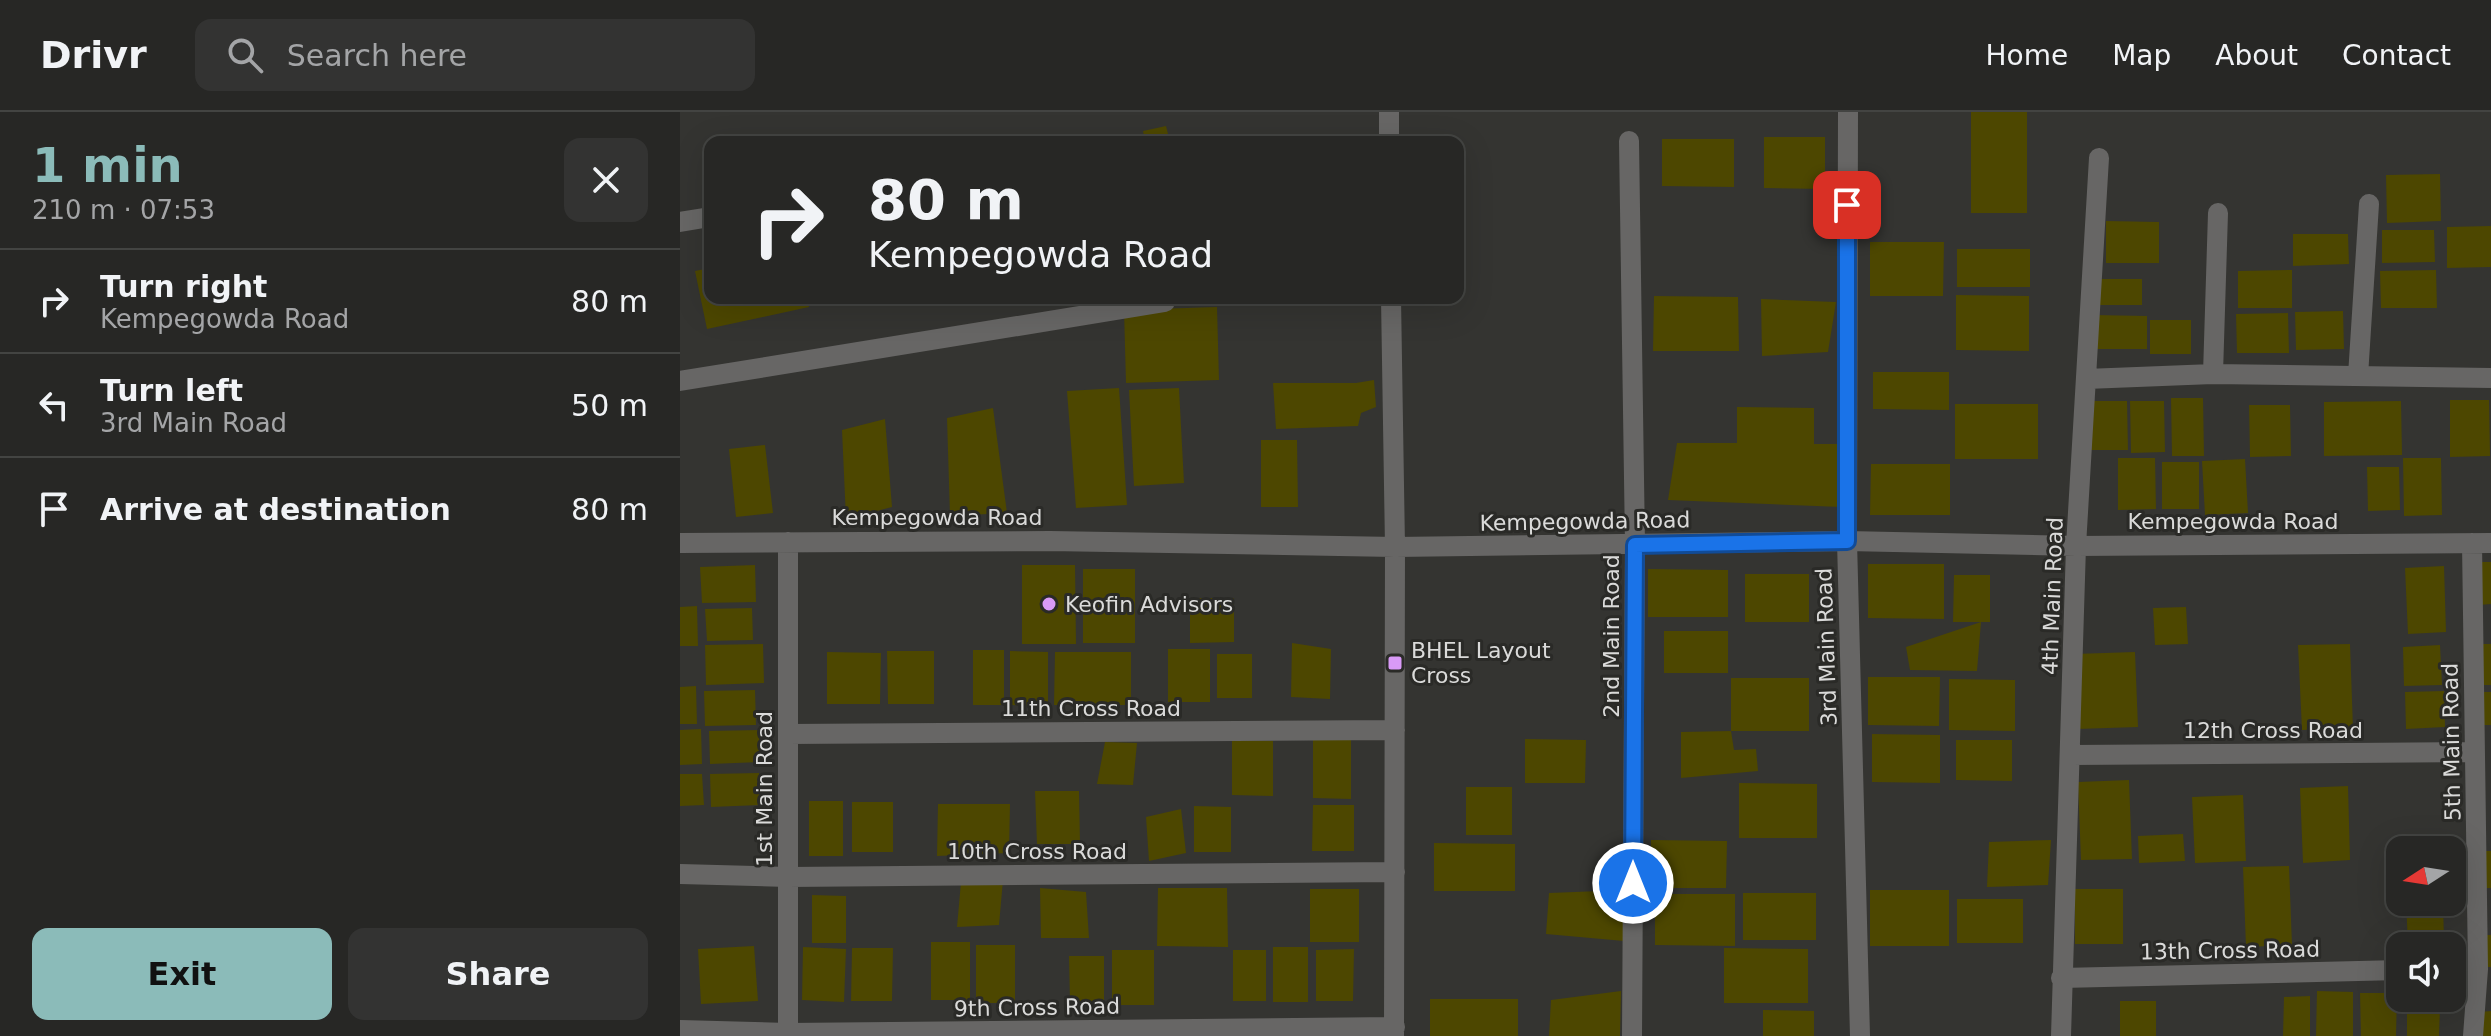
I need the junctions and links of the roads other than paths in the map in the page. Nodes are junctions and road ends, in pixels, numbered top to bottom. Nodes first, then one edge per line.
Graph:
1 (1389, 112) edge
2 (1848, 112) edge
3 (1389, 136) edge
4 (1629, 141) dead end
5 (2099, 158) dead end
6 (2369, 204) dead end
7 (2218, 213) dead end
8 (704, 218) edge
9 (680, 222) edge
10 (1153, 304) edge
11 (1391, 304) edge
12 (2213, 374) junction
13 (2358, 376) junction
14 (2491, 378) edge
15 (2086, 379) junction
16 (680, 381) edge
17 (1847, 541) junction
18 (788, 542) junction
19 (680, 543) edge
20 (2482, 543) edge
21 (1635, 545) junction
22 (2076, 546) junction
23 (1395, 547) junction
24 (1395, 730) junction
25 (788, 734) junction
26 (2475, 752) junction
27 (2071, 755) junction
28 (1395, 872) junction
29 (680, 874) edge
30 (788, 877) junction
31 (2466, 969) edge
32 (2478, 969) junction
33 (2386, 970) edge
34 (2061, 978) junction
35 (680, 1030) edge
36 (1394, 1031) edge
37 (788, 1035) edge
38 (1632, 1036) edge
39 (1860, 1036) edge
40 (2061, 1036) edge
41 (2473, 1036) edge

1 - 3 street
2 - 17 street, 3rd Main Road
4 - 21 street, 2nd Main Road
5 - 15 street, 4th Main Road
6 - 13 street
7 - 12 street
8 - 9 street
10 - 16 street
11 - 23 street
12 - 13 street
12 - 15 street
13 - 14 street
15 - 22 street, 4th Main Road
17 - 21 street, Kempegowda Road
17 - 22 street, Kempegowda Road
17 - 39 street, 3rd Main Road
18 - 19 street, Kempegowda Road
18 - 23 street, Kempegowda Road
18 - 25 street, 1st Main Road
20 - 22 street, Kempegowda Road
20 - 26 street, 5th Main Road
21 - 23 street, Kempegowda Road
21 - 38 street, 2nd Main Road
22 - 27 street, 4th Main Road
23 - 24 street
24 - 25 street, 11th Cross Road
24 - 28 street
25 - 30 street, 1st Main Road
26 - 27 street, 12th Cross Road
26 - 32 street, 5th Main Road
27 - 34 street, 4th Main Road
28 - 30 street, 10th Cross Road
28 - 36 street
29 - 30 street, 10th Cross Road
30 - 37 street, 1st Main Road
31 - 32 street
32 - 41 street, 5th Main Road
33 - 34 street, 13th Cross Road
34 - 40 street, 4th Main Road
35 - 37 street, 9th Cross Road
36 - 37 street, 9th Cross Road

